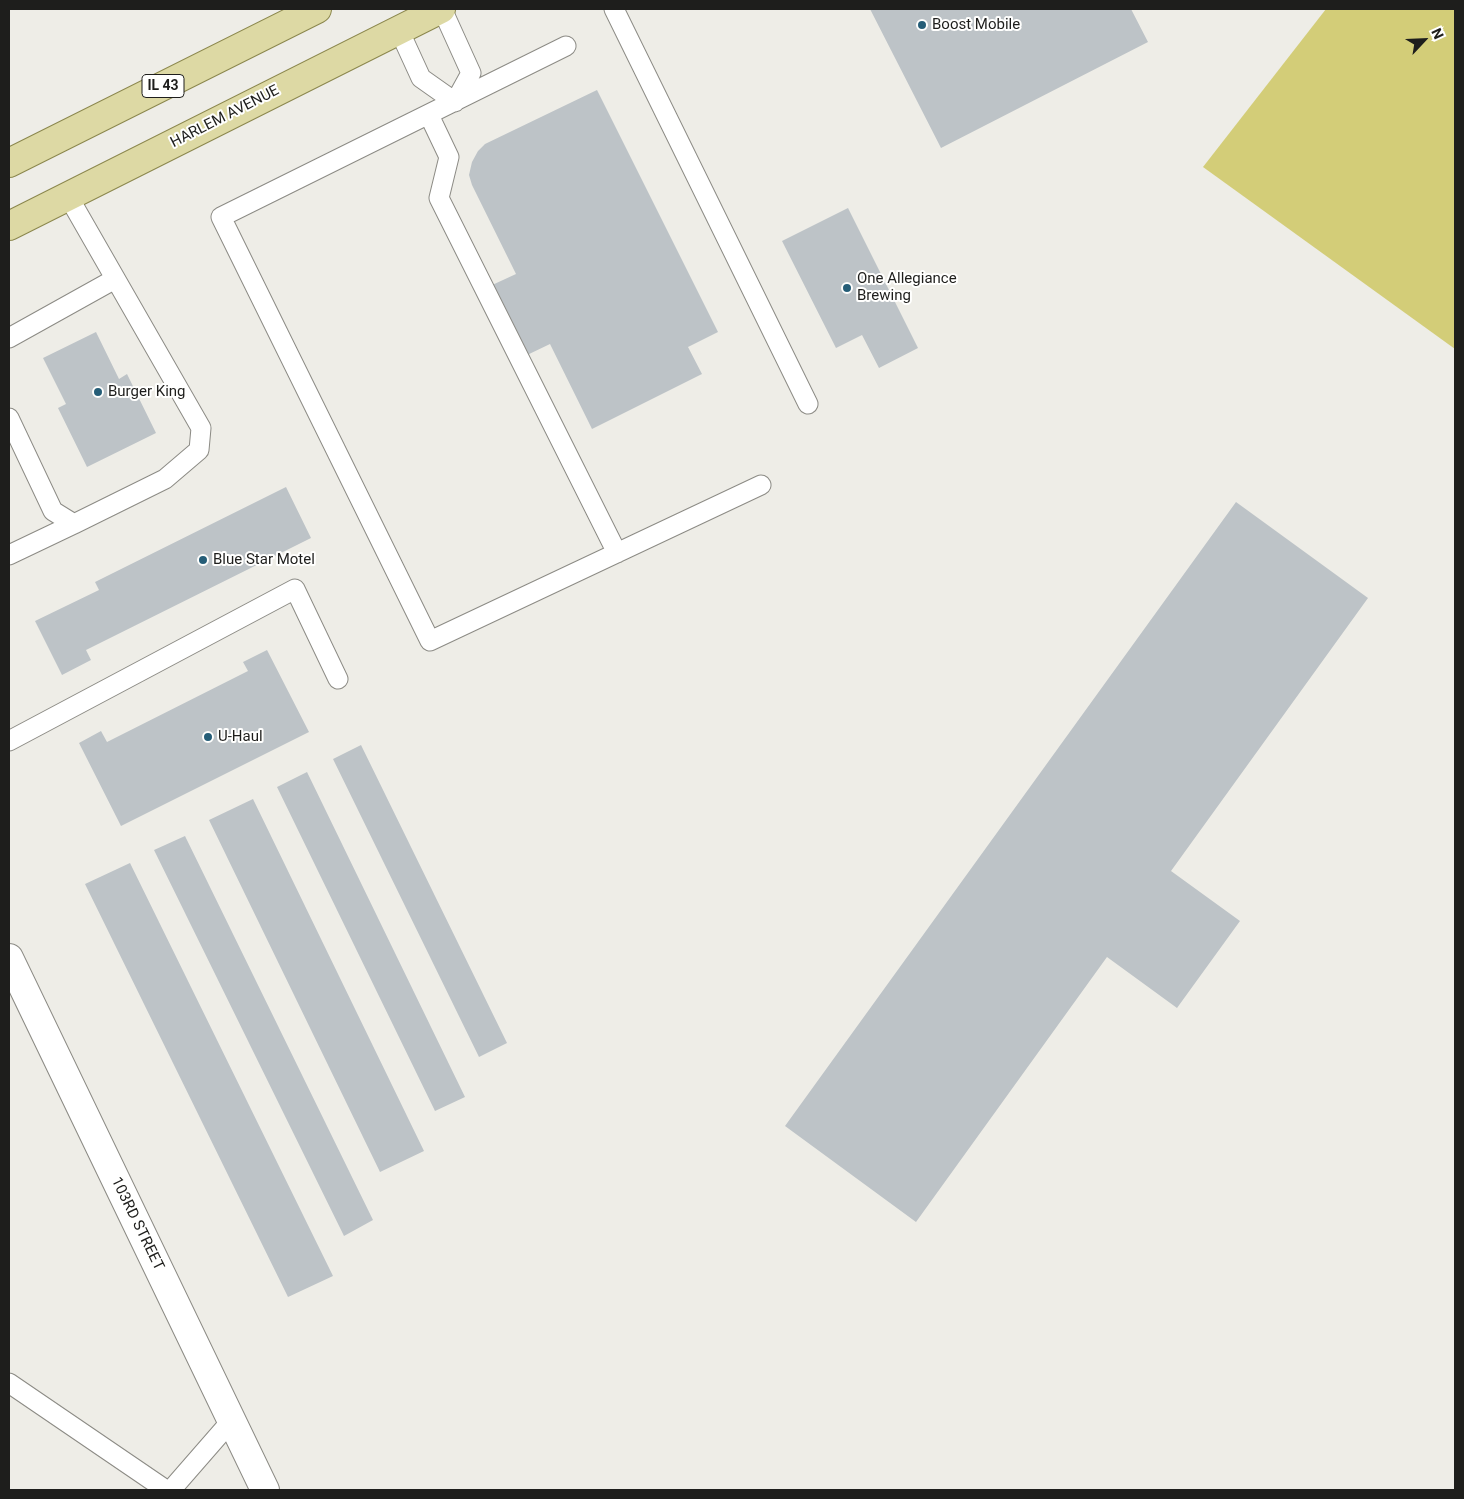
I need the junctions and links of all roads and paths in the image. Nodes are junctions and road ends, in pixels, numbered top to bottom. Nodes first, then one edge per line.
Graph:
1 (317, 9) edge
2 (441, 9) edge
3 (614, 9) edge
4 (399, 30) junction
5 (566, 46) dead end
6 (455, 102) junction
7 (429, 115) junction
8 (9, 164) edge
9 (68, 196) junction
10 (9, 226) edge
11 (115, 279) junction
12 (9, 338) edge
13 (808, 404) dead end
14 (9, 418) edge
15 (761, 485) dead end
16 (74, 524) junction
17 (616, 554) junction
18 (9, 555) edge
19 (338, 679) dead end
20 (9, 741) edge
21 (9, 958) edge
22 (9, 1383) edge
23 (232, 1420) junction
24 (166, 1490) edge
25 (171, 1490) edge
26 (266, 1490) edge

1 - 8 main road, IL 43
2 - 4 main road, HARLEM AVENUE
2 - 6 lane
3 - 13 lane
4 - 6 lane
4 - 9 main road, HARLEM AVENUE
5 - 6 lane
6 - 7 lane
7 - 17 lane
7 - 17 lane
9 - 10 main road, HARLEM AVENUE
9 - 11 lane
11 - 12 lane
11 - 16 lane
14 - 16 lane
15 - 17 lane
16 - 18 lane
19 - 20 lane
21 - 23 street, 103RD STREET
22 - 24 lane
23 - 25 lane
23 - 26 street, 103RD STREET

